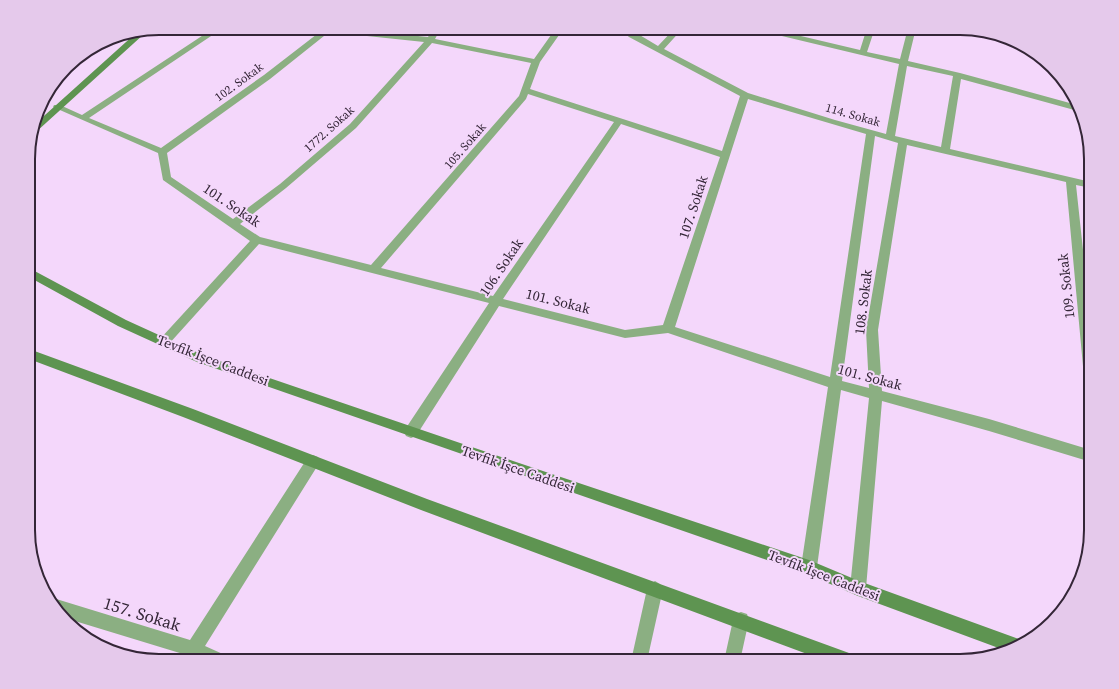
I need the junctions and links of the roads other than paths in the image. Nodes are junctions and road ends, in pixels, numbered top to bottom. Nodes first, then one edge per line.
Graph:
1 (209, 35) edge
2 (321, 35) edge
3 (384, 35) edge
4 (433, 35) edge
5 (555, 35) edge
6 (632, 35) edge
7 (673, 35) edge
8 (786, 35) edge
9 (868, 35) edge
10 (910, 35) edge
11 (136, 37) edge
12 (430, 40) junction
13 (659, 50) junction
14 (862, 53) junction
15 (536, 62) junction
16 (903, 63) junction
17 (957, 75) junction
18 (526, 90) junction
19 (745, 95) junction
20 (1072, 106) edge
21 (57, 108) junction
22 (83, 118) junction
23 (620, 121) junction
24 (41, 123) edge
25 (871, 132) junction
26 (890, 137) junction
27 (903, 141) junction
28 (945, 151) junction
29 (162, 152) junction
30 (724, 155) junction
31 (1071, 181) junction
32 (1084, 184) edge
33 (233, 224) junction
34 (257, 240) junction
35 (373, 270) junction
36 (35, 275) edge
37 (496, 301) junction
38 (1084, 316) edge
39 (668, 329) junction
40 (164, 342) junction
41 (35, 356) edge
42 (836, 384) junction
43 (876, 393) junction
44 (411, 432) junction
45 (1084, 454) edge
46 (313, 461) junction
47 (809, 567) junction
48 (858, 588) junction
49 (655, 589) junction
50 (64, 609) edge
51 (741, 620) junction
52 (1007, 644) edge
53 (189, 654) edge
54 (192, 654) edge
55 (641, 654) edge
56 (734, 654) edge
57 (831, 654) edge

1 - 22 street
2 - 29 street, 102. Sokak
3 - 12 street
4 - 12 street, 1772. Sokak
5 - 15 street, 105. Sokak
6 - 13 street, 114. Sokak
7 - 13 street
8 - 14 street
9 - 14 street
10 - 16 street
11 - 21 main road
12 - 15 street
12 - 33 street, 1772. Sokak
13 - 19 street, 114. Sokak
14 - 16 street
15 - 18 street, 105. Sokak
16 - 17 street
16 - 26 street
17 - 20 street
17 - 28 street
18 - 23 street
18 - 35 street, 105. Sokak
19 - 25 street, 114. Sokak
19 - 30 street, 107. Sokak
21 - 22 street
21 - 24 main road
22 - 29 street
23 - 30 street
23 - 37 street, 106. Sokak
25 - 26 street, 114. Sokak
25 - 42 street
26 - 27 street, 114. Sokak
27 - 28 street, 114. Sokak
27 - 43 street, 108. Sokak
28 - 31 street, 114. Sokak
29 - 33 street, 101. Sokak
30 - 39 street, 107. Sokak
31 - 32 street, 114. Sokak
31 - 38 street, 109. Sokak
33 - 34 street, 101. Sokak
34 - 35 street, 101. Sokak
34 - 40 street
35 - 37 street, 101. Sokak
36 - 40 main road, Tevfik İşce Caddesi
37 - 39 street, 101. Sokak
37 - 44 street, 106. Sokak
39 - 42 street, 101. Sokak
40 - 44 main road, Tevfik İşce Caddesi
41 - 46 main road
42 - 43 street, 101. Sokak
42 - 47 street
43 - 45 street, 101. Sokak
43 - 48 street, 108. Sokak
44 - 47 main road, Tevfik İşce Caddesi
46 - 49 main road
46 - 54 street
47 - 48 main road, Tevfik İşce Caddesi
48 - 52 main road, Tevfik İşce Caddesi
49 - 51 main road
49 - 55 street
50 - 53 street, 157. Sokak
51 - 56 street
51 - 57 main road

